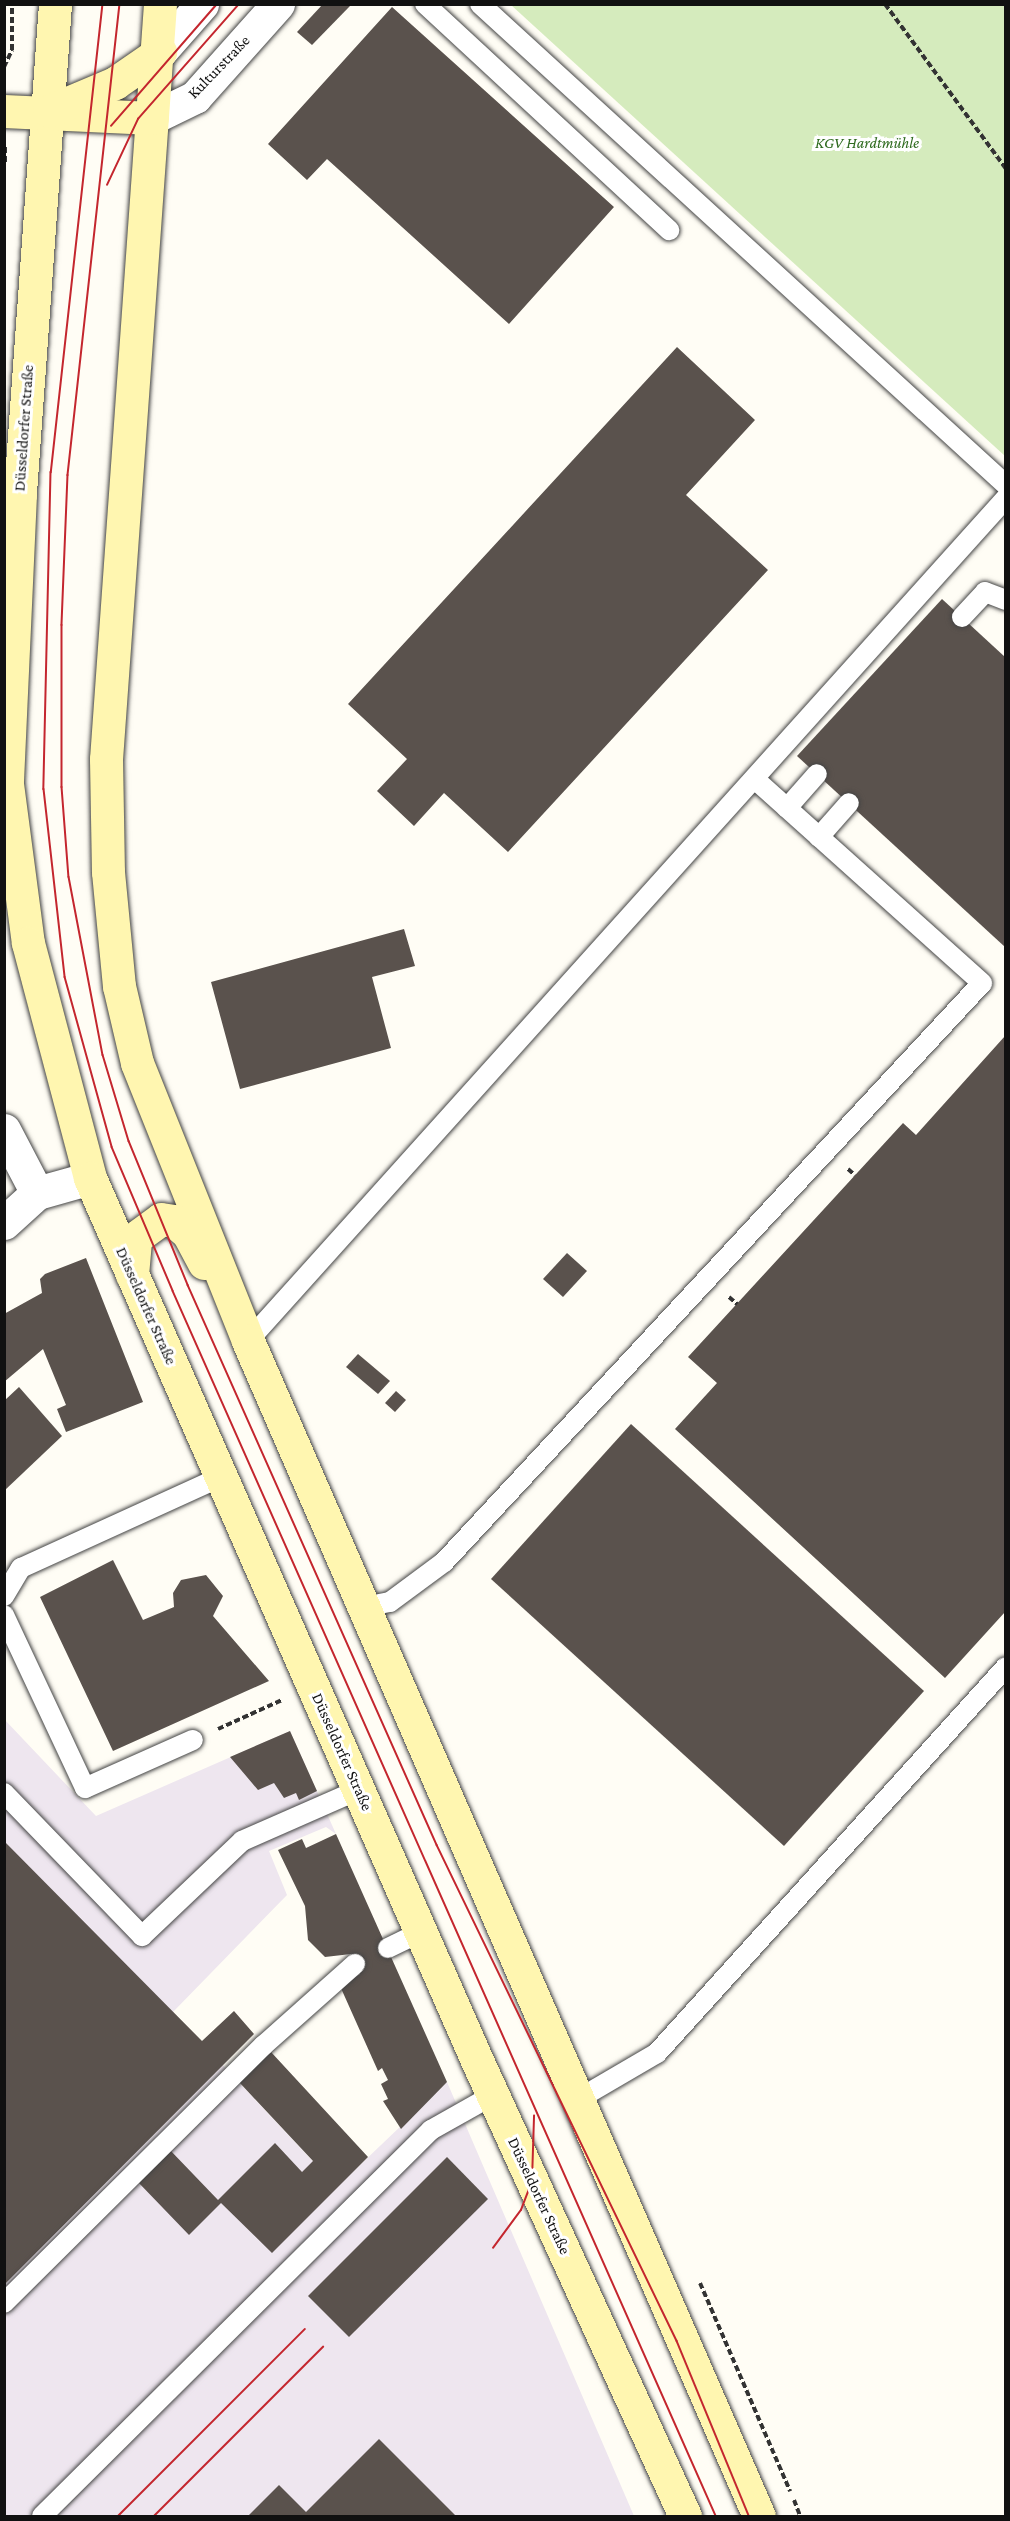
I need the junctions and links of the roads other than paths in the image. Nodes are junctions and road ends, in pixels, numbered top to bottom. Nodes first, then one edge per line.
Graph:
1 (56, 4) edge
2 (160, 4) edge
3 (202, 4) edge
4 (278, 4) edge
5 (425, 4) edge
6 (480, 4) edge
7 (160, 52) junction
8 (4, 111) edge
9 (48, 112) junction
10 (152, 118) junction
11 (669, 230) dead end
12 (1005, 484) edge
13 (12, 493) edge
14 (1005, 498) edge
15 (1005, 600) edge
16 (962, 617) dead end
17 (817, 774) dead end
18 (754, 779) junction
19 (849, 803) dead end
20 (787, 808) junction
21 (819, 837) junction
22 (10, 1140) edge
23 (90, 1178) junction
24 (37, 1192) junction
25 (4, 1223) edge
26 (132, 1275) junction
27 (229, 1293) junction
28 (248, 1341) junction
29 (221, 1477) junction
30 (4, 1596) edge
31 (364, 1607) junction
32 (4, 1615) edge
33 (1005, 1668) edge
34 (193, 1740) road end
35 (358, 1790) junction
36 (4, 1793) edge
37 (423, 1931) junction
38 (388, 1948) dead end
39 (355, 1964) dead end
40 (493, 2095) junction
41 (580, 2098) junction
42 (4, 2303) edge
43 (42, 2517) edge
44 (685, 2517) edge
45 (759, 2517) edge

1 - 9 main road, Düsseldorfer Straße
2 - 7 main road
3 - 7 street
4 - 10 street, Kulturstraße
5 - 11 lane
6 - 12 lane
7 - 9 main road
7 - 10 main road
8 - 9 main road
9 - 10 main road
9 - 13 main road, Düsseldorfer Straße
10 - 27 main road
13 - 23 main road, Düsseldorfer Straße
14 - 18 lane
15 - 16 lane
17 - 20 lane
18 - 20 lane
18 - 28 lane
19 - 21 lane
20 - 21 lane
21 - 31 lane
22 - 24 street
23 - 24 street
23 - 26 main road, Düsseldorfer Straße
24 - 25 street
26 - 27 main road
26 - 29 main road, Düsseldorfer Straße
27 - 28 main road
28 - 31 main road
29 - 30 lane
29 - 35 main road, Düsseldorfer Straße
31 - 41 main road
32 - 34 lane
33 - 41 lane
35 - 36 lane
35 - 37 main road, Düsseldorfer Straße
37 - 38 lane
37 - 40 main road, Düsseldorfer Straße
39 - 42 lane
40 - 43 lane
40 - 44 main road, Düsseldorfer Straße
41 - 45 main road

